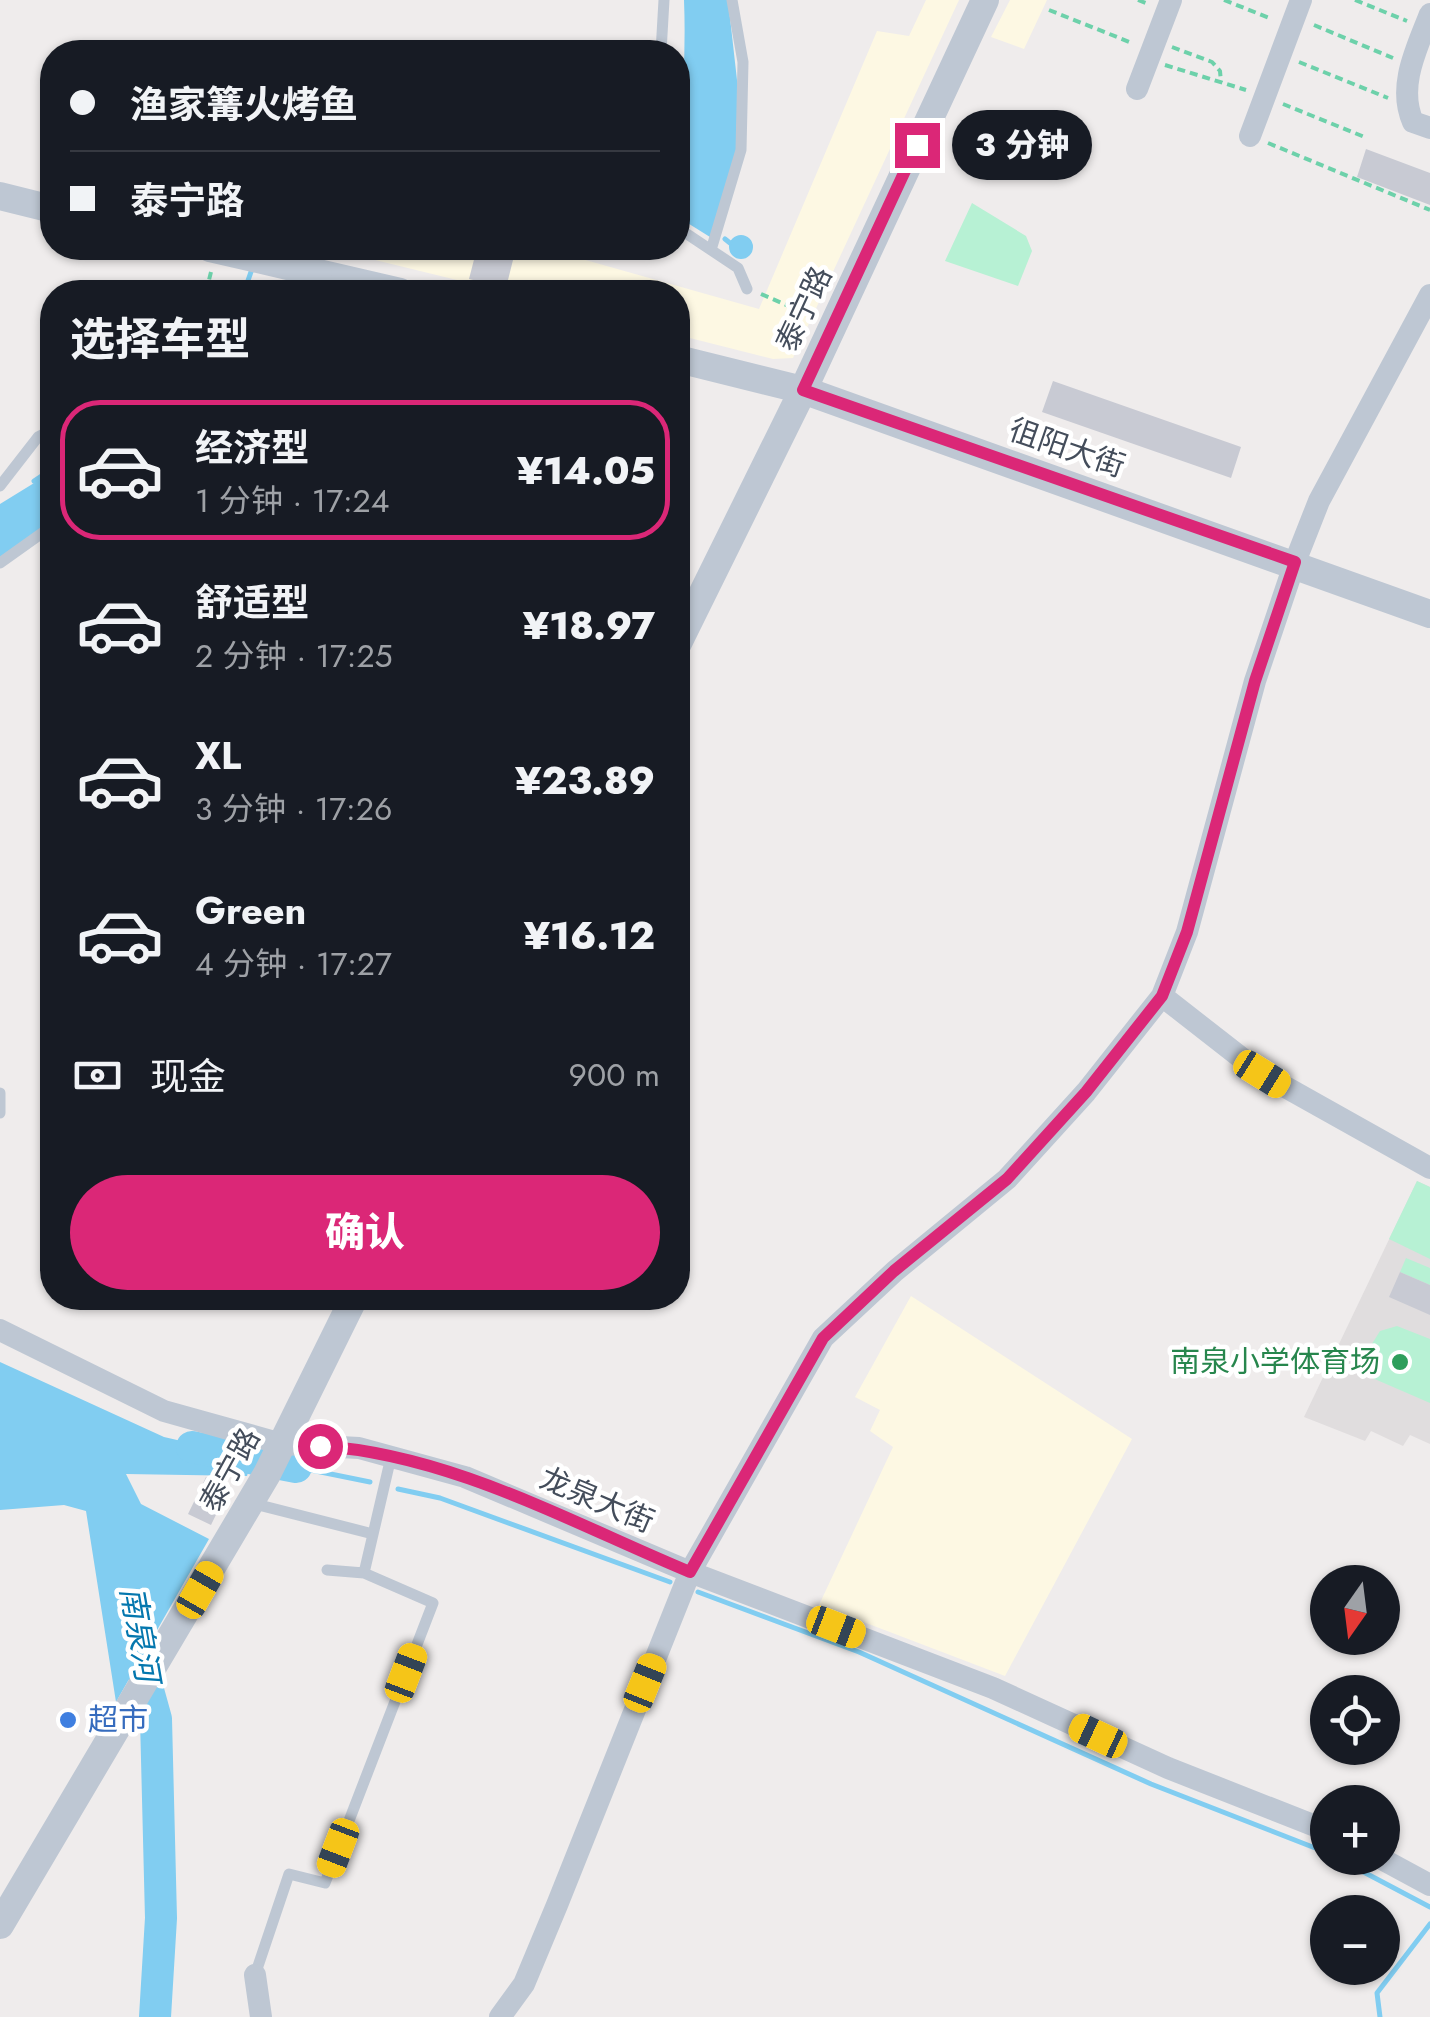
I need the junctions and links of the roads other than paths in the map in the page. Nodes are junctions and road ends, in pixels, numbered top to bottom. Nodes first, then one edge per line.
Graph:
1 (664, 0) edge
2 (732, 0) edge
3 (984, 0) edge
4 (1171, 0) edge
5 (1295, 14) edge
6 (1427, 21) edge
7 (662, 40) edge
8 (1137, 89) dead end
9 (1430, 128) edge
10 (1250, 136) road end
11 (0, 196) edge
12 (40, 206) edge
13 (690, 236) edge
14 (711, 250) junction
15 (264, 260) edge
16 (351, 280) edge
17 (746, 289) dead end
18 (1430, 295) edge
19 (690, 363) edge
20 (803, 390) junction
21 (40, 436) edge
22 (0, 486) edge
23 (40, 535) edge
24 (1295, 562) junction
25 (0, 563) edge
26 (1430, 614) edge
27 (690, 619) edge
28 (1162, 996) junction
29 (0, 1093) edge
30 (0, 1112) edge
31 (1430, 1168) edge
32 (348, 1310) edge
33 (0, 1330) edge
34 (282, 1444) junction
35 (390, 1457) junction
36 (250, 1502) junction
37 (373, 1534) junction
38 (327, 1570) dead end
39 (690, 1572) junction
40 (364, 1573) junction
41 (1310, 1823) edge
42 (1400, 1869) edge
43 (1430, 1885) edge
44 (0, 1925) edge
45 (255, 1975) joint
46 (261, 2017) edge
47 (500, 2017) edge

1 - 7 lane
2 - 14 lane
3 - 20 street, 泰宁路
4 - 8 street
5 - 10 street
6 - 9 street
11 - 12 street
13 - 14 lane
14 - 17 lane
15 - 16 street, bridge
18 - 24 street
19 - 20 street, 徂阳大街
20 - 24 street, 徂阳大街
20 - 27 street, 泰宁路
21 - 22 lane
23 - 25 lane
24 - 26 street, 徂阳大街
24 - 28 street
28 - 31 street
28 - 39 street
29 - 30 lane
32 - 34 street, 泰宁路
33 - 34 street, 龙泉大街
34 - 35 street, 龙泉大街
34 - 36 street, 泰宁路
35 - 37 lane
35 - 39 street, 龙泉大街
36 - 37 lane
36 - 44 street, 泰宁路
37 - 40 lane
38 - 40 lane
39 - 41 street, 龙泉大街
39 - 47 street
40 - 45 lane
42 - 43 street
45 - 46 street

